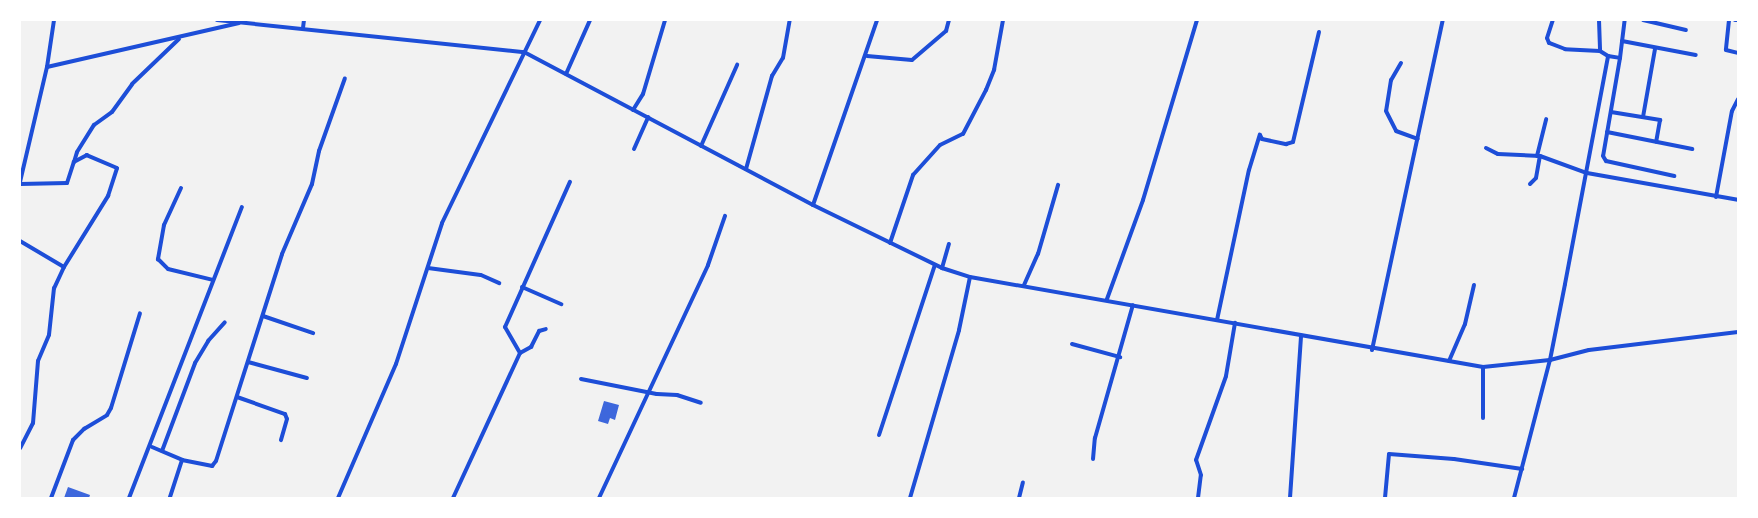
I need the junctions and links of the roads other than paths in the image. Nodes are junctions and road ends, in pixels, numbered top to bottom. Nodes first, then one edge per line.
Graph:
1 (54, 20) edge
2 (218, 20) edge
3 (304, 20) edge
4 (540, 20) edge
5 (590, 20) edge
6 (664, 20) edge
7 (790, 20) edge
8 (878, 20) edge
9 (949, 20) edge
10 (1003, 20) edge
11 (1197, 20) edge
12 (1443, 20) edge
13 (1553, 20) edge
14 (1599, 20) edge
15 (1625, 20) edge
16 (1643, 20) edge
17 (1729, 20) edge
18 (241, 22) junction
19 (303, 28) junction
20 (1686, 30) dead end
21 (1318, 32) dead end
22 (179, 39) junction
23 (1622, 41) junction
24 (1655, 49) junction
25 (1600, 51) junction
26 (524, 52) junction
27 (1738, 53) edge
28 (1696, 55) dead end
29 (867, 56) junction
30 (1608, 56) junction
31 (1620, 58) junction
32 (1401, 63) dead end
33 (737, 65) dead end
34 (47, 68) junction
35 (566, 74) junction
36 (345, 78) dead end
37 (1738, 100) edge
38 (633, 110) junction
39 (1611, 112) junction
40 (648, 117) junction
41 (1643, 117) junction
42 (1546, 119) dead end
43 (1607, 132) junction
44 (1418, 139) junction
45 (1656, 142) junction
46 (702, 146) junction
47 (1486, 148) dead end
48 (634, 149) dead end
49 (1692, 149) dead end
50 (1539, 156) junction
51 (74, 162) junction
52 (746, 169) junction
53 (1587, 173) junction
54 (1674, 176) dead end
55 (570, 182) dead end
56 (20, 183) edge
57 (1530, 184) dead end
58 (1058, 185) dead end
59 (181, 188) dead end
60 (1716, 197) junction
61 (1738, 200) edge
62 (813, 205) junction
63 (242, 207) dead end
64 (724, 216) dead end
65 (20, 241) edge
66 (890, 243) junction
67 (949, 244) dead end
68 (935, 265) junction
69 (64, 267) junction
70 (428, 268) junction
71 (942, 268) junction
72 (970, 277) junction
73 (213, 280) junction
74 (499, 282) dead end
75 (1474, 285) dead end
76 (1024, 286) junction
77 (522, 287) junction
78 (1107, 299) junction
79 (561, 304) dead end
80 (1133, 305) junction
81 (140, 313) dead end
82 (263, 316) junction
83 (1217, 320) junction
84 (225, 322) dead end
85 (1235, 323) junction
86 (546, 329) dead end
87 (1738, 332) edge
88 (314, 333) dead end
89 (1301, 335) junction
90 (1072, 344) dead end
91 (1372, 350) junction
92 (520, 353) junction
93 (1120, 357) junction
94 (1550, 360) junction
95 (1449, 361) junction
96 (248, 362) junction
97 (1483, 367) junction
98 (308, 378) dead end
99 (581, 379) dead end
100 (647, 390) junction
101 (237, 397) junction
102 (701, 402) dead end
103 (1483, 418) dead end
104 (879, 434) dead end
105 (281, 440) dead end
106 (152, 447) junction
107 (20, 448) edge
108 (162, 451) junction
109 (1092, 459) dead end
110 (182, 460) junction
111 (1522, 469) junction
112 (1023, 482) dead end
113 (170, 497) edge
114 (51, 498) edge
115 (129, 498) edge
116 (177, 498) edge
117 (338, 498) edge
118 (453, 498) edge
119 (599, 498) edge
120 (910, 498) edge
121 (1019, 498) edge
122 (1198, 498) edge
123 (1290, 498) edge
124 (1385, 498) edge
125 (1514, 498) edge

1 - 34 street
2 - 18 street
3 - 19 street
4 - 26 street
5 - 35 street
6 - 38 street
7 - 52 street
8 - 29 street
9 - 29 street
10 - 66 street
11 - 78 street
12 - 44 street
13 - 25 street
14 - 25 street
15 - 23 street
16 - 20 street
17 - 27 street
18 - 19 street
18 - 22 street
19 - 26 street
21 - 83 street
22 - 34 street
22 - 51 street
23 - 24 street
23 - 31 street
24 - 28 street
24 - 41 street
25 - 30 street
26 - 35 street
26 - 70 street
29 - 62 street
30 - 31 street
30 - 53 street
31 - 39 street
32 - 44 street
33 - 46 street
34 - 56 street
35 - 38 street
36 - 82 street
37 - 60 street
38 - 40 street
39 - 41 street
39 - 43 street
40 - 46 street
40 - 48 street
41 - 45 street
42 - 50 street
43 - 45 street
43 - 54 street
44 - 91 street
45 - 49 street
46 - 52 street
47 - 50 street
50 - 53 street
50 - 57 street
51 - 56 street
51 - 69 street
52 - 62 street
53 - 60 street
53 - 94 street
55 - 77 street
58 - 76 street
59 - 73 street
60 - 61 street
62 - 66 street
63 - 73 street
64 - 100 street
65 - 69 street
66 - 68 street
67 - 71 street
68 - 71 street
68 - 104 street
69 - 107 street
70 - 74 street
70 - 117 street
71 - 72 street
72 - 76 street
72 - 120 street
73 - 106 street
75 - 95 street
76 - 78 street
77 - 79 street
77 - 92 street
78 - 80 street
80 - 83 street
80 - 93 street
81 - 114 street
82 - 88 street
82 - 96 street
83 - 85 street
84 - 108 street
85 - 89 street
85 - 122 street
86 - 92 street
87 - 94 street
89 - 91 street
89 - 123 street
90 - 93 street
91 - 95 street
92 - 118 street
93 - 109 street
94 - 97 street
94 - 111 street
95 - 97 street
96 - 98 street
96 - 101 street
97 - 103 street
99 - 100 street
100 - 102 street
100 - 119 street
101 - 105 street
101 - 110 street
106 - 108 street
106 - 115 street
108 - 110 street
110 - 113 street
111 - 124 street
111 - 125 street
112 - 121 street
113 - 116 street

